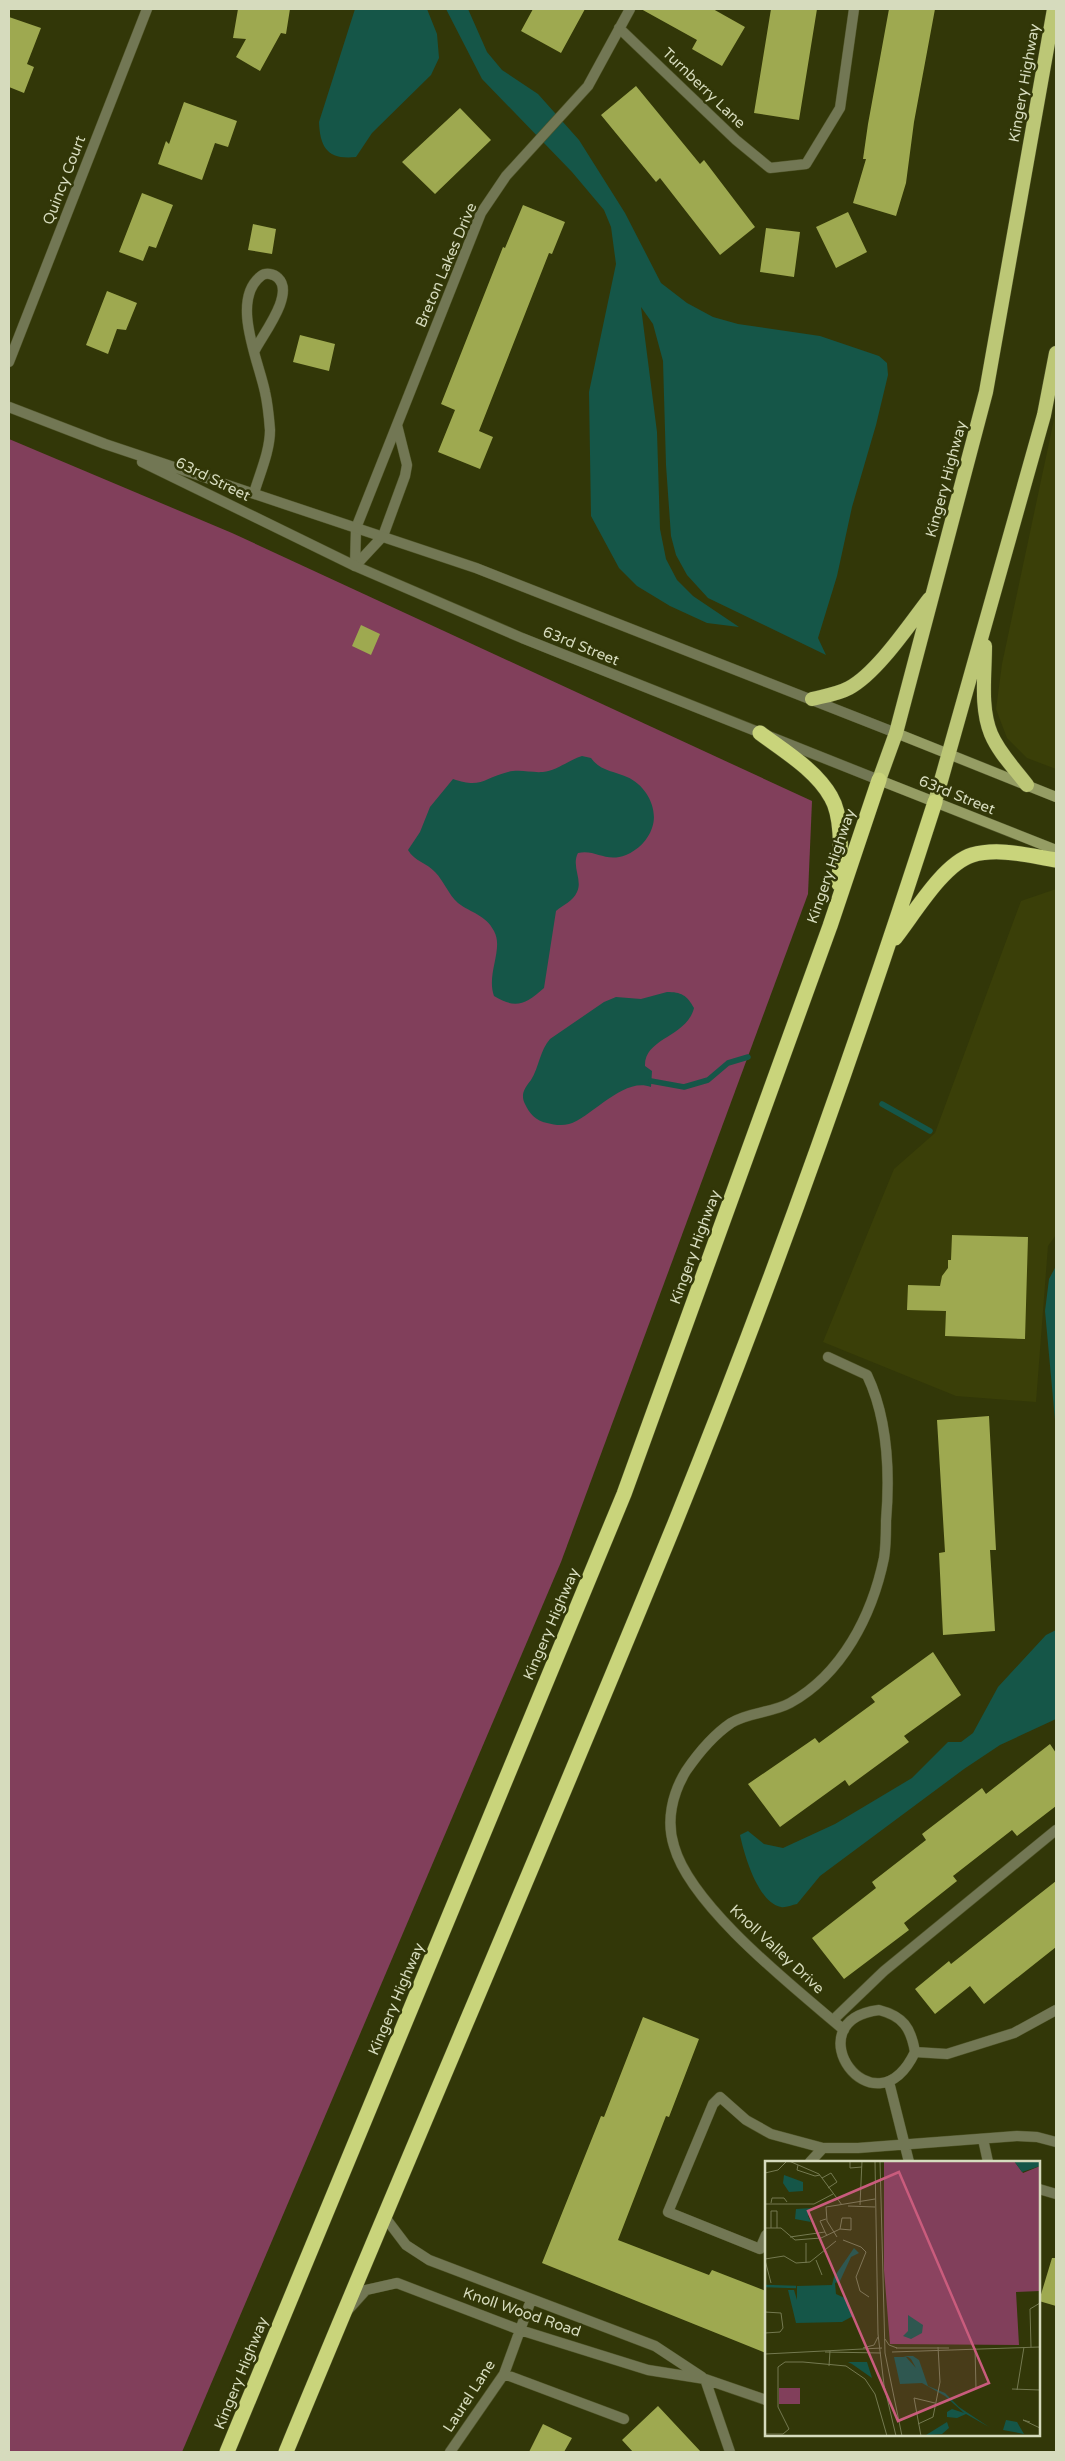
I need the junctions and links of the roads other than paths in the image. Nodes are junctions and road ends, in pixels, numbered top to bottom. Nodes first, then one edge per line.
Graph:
1 (147, 9) edge
2 (630, 9) edge
3 (854, 9) edge
4 (1054, 9) edge
5 (620, 28) junction
6 (255, 350) junction
7 (1056, 353) edge
8 (9, 362) edge
9 (9, 407) edge
10 (397, 425) junction
11 (106, 444) junction
12 (254, 493) junction
13 (356, 528) junction
14 (383, 536) junction
15 (355, 566) junction
16 (933, 594) junction
17 (986, 624) junction
18 (812, 699) junction
19 (760, 733) junction
20 (896, 733) junction
21 (950, 754) junction
22 (879, 780) junction
23 (1027, 785) junction
24 (1056, 797) edge
25 (935, 802) junction
26 (1056, 850) edge
27 (1056, 860) edge
28 (839, 898) junction
29 (888, 948) junction
30 (828, 1357) dead end
31 (1056, 1830) edge
32 (1056, 2010) edge
33 (833, 2020) junction
34 (844, 2030) junction
35 (915, 2052) junction
36 (889, 2082) junction
37 (983, 2139) junction
38 (1056, 2142) edge
39 (904, 2145) junction
40 (823, 2148) junction
41 (811, 2161) edge
42 (910, 2161) edge
43 (988, 2161) edge
44 (1040, 2189) edge
45 (1056, 2194) edge
46 (384, 2216) junction
47 (765, 2237) edge
48 (531, 2300) junction
49 (342, 2317) junction
50 (520, 2330) junction
51 (504, 2374) junction
52 (705, 2379) junction
53 (765, 2400) edge
54 (624, 2419) dead end
55 (227, 2452) edge
56 (286, 2452) edge
57 (450, 2452) edge
58 (730, 2452) edge

1 - 8 street, Quincy Court
2 - 5 street, Breton Lakes Drive
3 - 5 street, Turnberry Lane
4 - 16 highway, Kingery Highway
5 - 10 street, Breton Lakes Drive
6 - 6 street
6 - 12 street
7 - 17 highway
9 - 11 street, 63rd Street
10 - 13 street, Breton Lakes Drive
10 - 14 street
11 - 12 street, 63rd Street
11 - 15 street, 63rd Street
12 - 13 street, 63rd Street
13 - 14 street, 63rd Street
13 - 15 street
14 - 15 street
14 - 18 street, 63rd Street
15 - 19 street, 63rd Street
16 - 18 highway
16 - 20 highway, Kingery Highway
17 - 21 highway
17 - 23 highway
18 - 20 street, 63rd Street
19 - 22 street, 63rd Street
19 - 28 highway
20 - 21 main road, 63rd Street
20 - 22 highway, Kingery Highway
21 - 23 main road, 63rd Street
21 - 25 highway
22 - 25 main road, 63rd Street
22 - 28 highway, Kingery Highway
23 - 24 main road, 63rd Street
25 - 26 main road, 63rd Street
25 - 29 highway
27 - 29 highway
28 - 55 highway, Kingery Highway
29 - 46 highway
30 - 33 street, Knoll Valley Drive
31 - 33 street
32 - 35 street
33 - 34 street, Knoll Valley Drive
34 - 35 street
34 - 36 street
35 - 36 street
36 - 39 street
37 - 38 street
37 - 39 street
37 - 43 street
39 - 40 street
39 - 42 street
40 - 41 street
40 - 47 street
44 - 45 street
46 - 48 street, Knoll Wood Road
46 - 49 highway
48 - 50 street, Laurel Lane
48 - 52 street, Knoll Wood Road
49 - 50 street, Knoll Wood Road
49 - 56 highway
50 - 51 street, Laurel Lane
50 - 52 street, Knoll Wood Road
51 - 54 street
51 - 57 street, Laurel Lane
52 - 53 street, Knoll Wood Road
52 - 58 street

